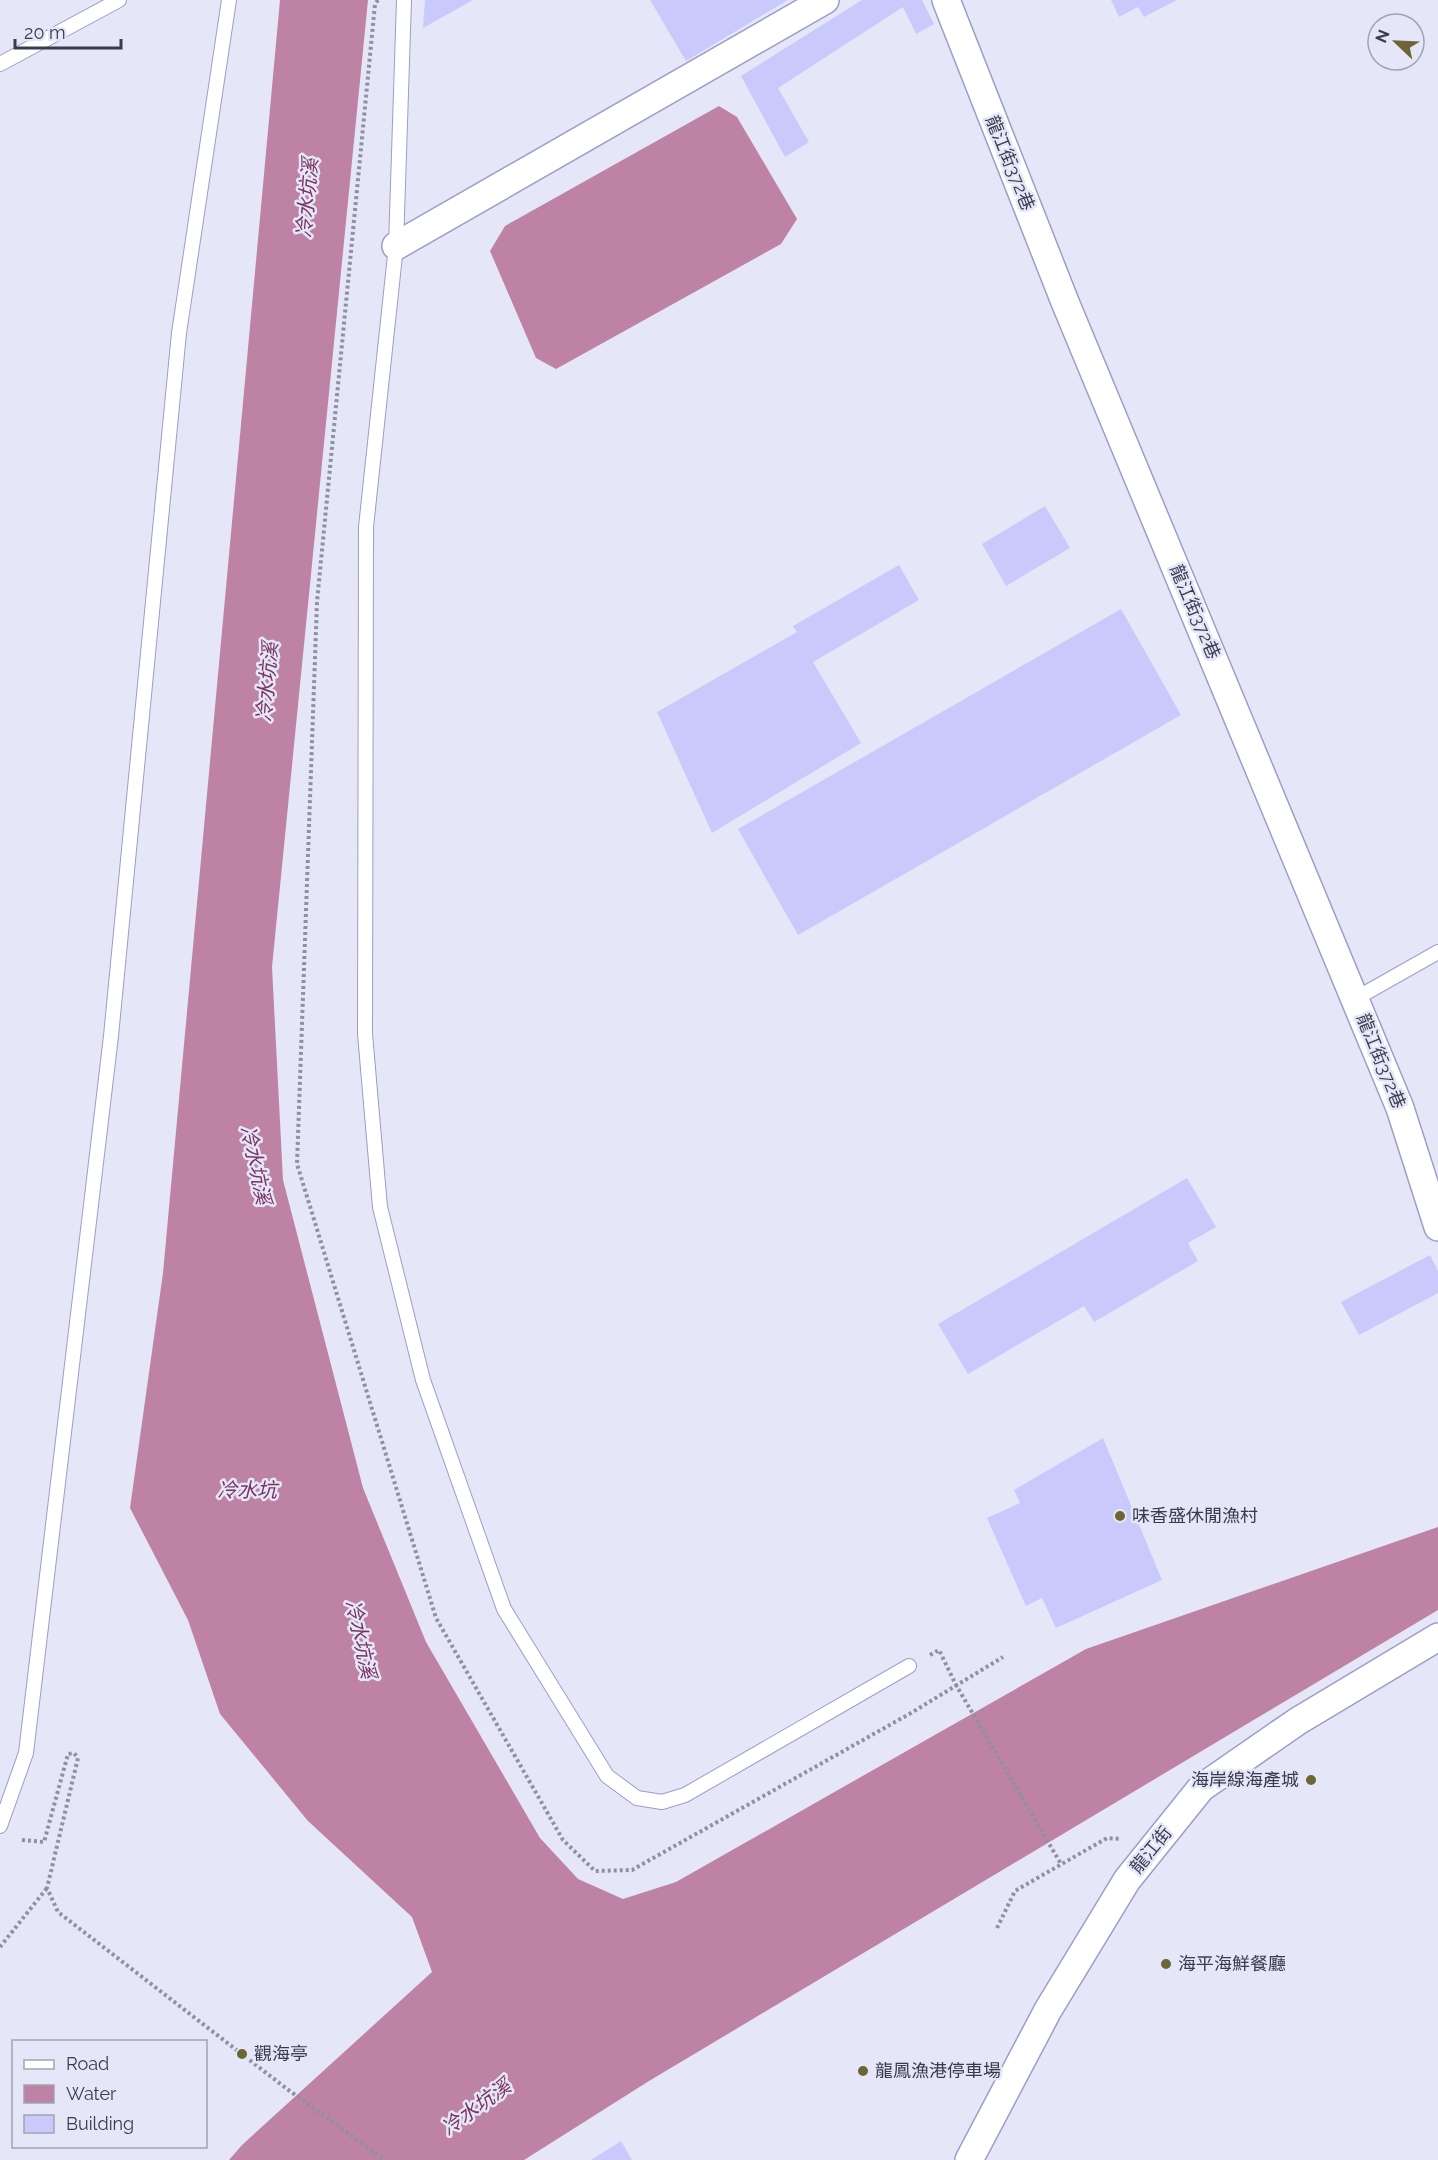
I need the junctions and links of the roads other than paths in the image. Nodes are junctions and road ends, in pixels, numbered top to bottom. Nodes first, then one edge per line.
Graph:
1 (118, 0) edge
2 (230, 0) edge
3 (404, 0) edge
4 (825, 0) edge
5 (946, 0) edge
6 (0, 64) edge
7 (396, 246) junction
8 (1438, 952) edge
9 (1355, 999) junction
10 (1438, 1227) edge
11 (1438, 1637) edge
12 (909, 1666) dead end
13 (0, 1826) edge
14 (969, 2160) edge

1 - 6 lane
2 - 13 lane
3 - 7 lane
4 - 7 street
5 - 9 street, 龍江街372巷
7 - 12 lane
8 - 9 lane
9 - 10 street, 龍江街372巷
11 - 14 street, 龍江街

